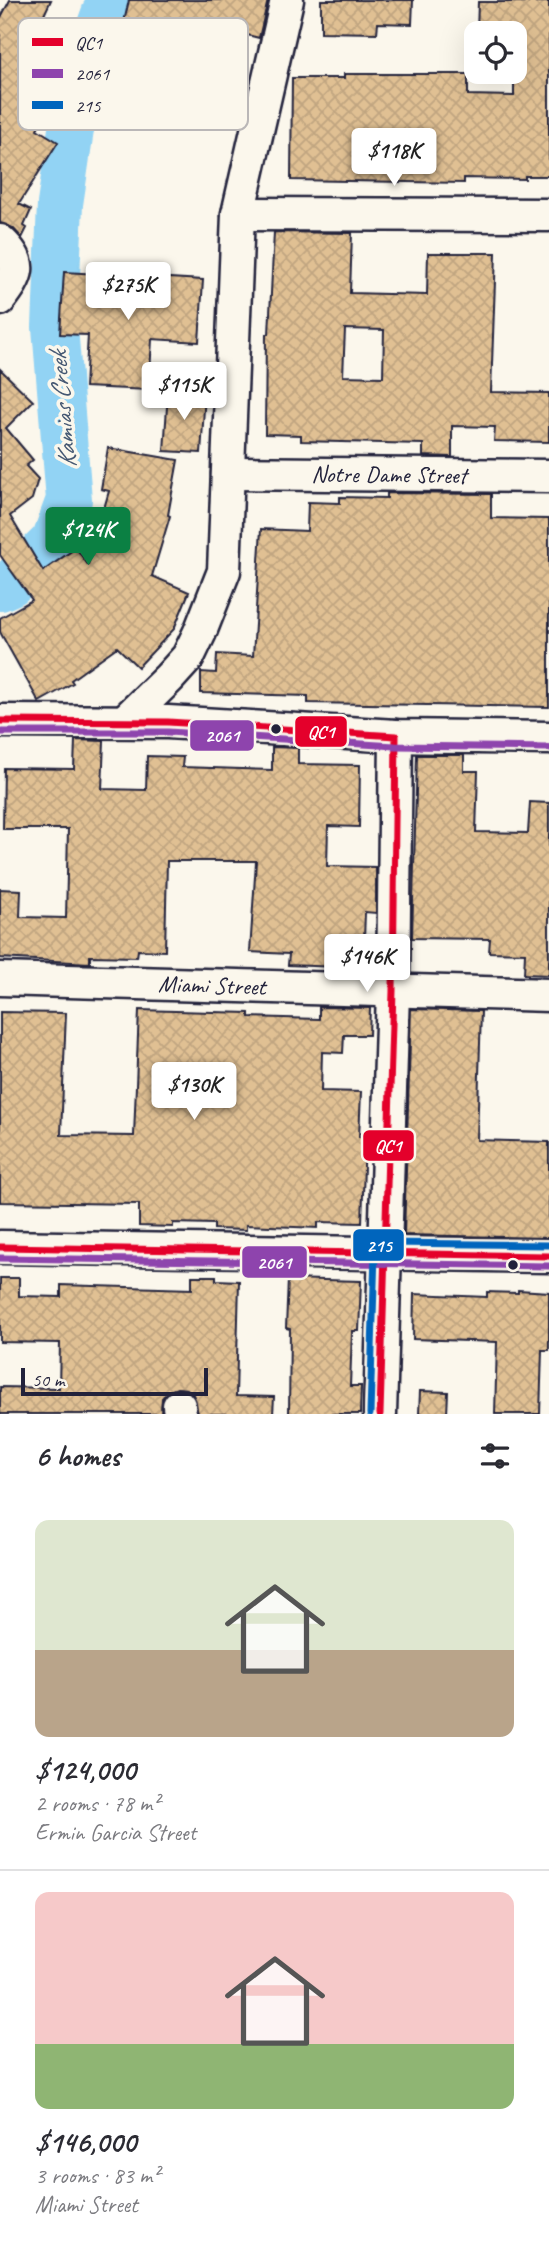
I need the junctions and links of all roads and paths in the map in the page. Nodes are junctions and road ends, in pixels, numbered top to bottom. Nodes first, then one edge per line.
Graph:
1 (287, 0) edge
2 (238, 214) junction
3 (549, 215) edge
4 (0, 241) edge
5 (0, 299) edge
6 (228, 473) junction
7 (549, 476) edge
8 (125, 721) junction
9 (0, 722) edge
10 (396, 736) junction
11 (549, 738) edge
12 (0, 979) edge
13 (393, 991) junction
14 (549, 995) edge
15 (0, 1247) edge
16 (385, 1254) junction
17 (549, 1256) edge
18 (380, 1414) edge

1 - 2 street
2 - 3 street
2 - 6 street
4 - 5 street
6 - 7 street, Notre Dame Street
6 - 8 street
8 - 9 street
8 - 10 street
10 - 11 street
10 - 13 street
12 - 13 street, Miami Street
13 - 14 street, Miami Street
13 - 16 street
15 - 16 street
16 - 17 street
16 - 18 street

